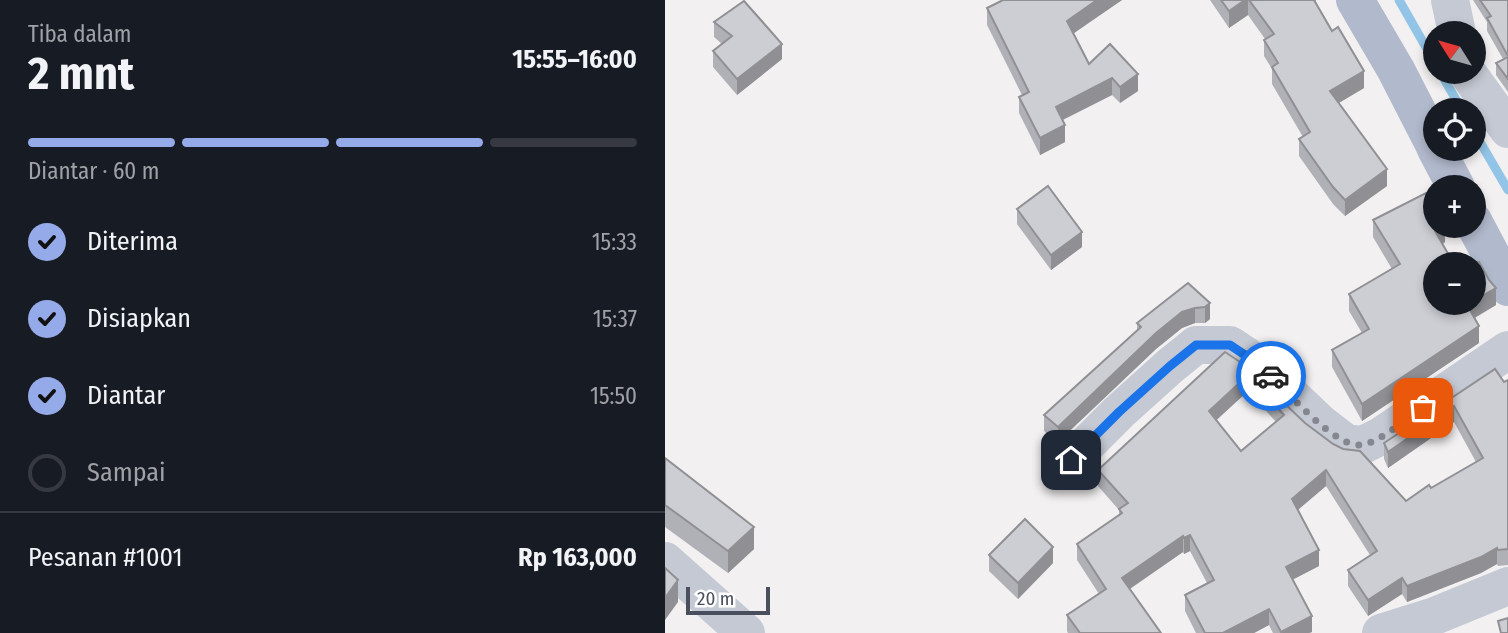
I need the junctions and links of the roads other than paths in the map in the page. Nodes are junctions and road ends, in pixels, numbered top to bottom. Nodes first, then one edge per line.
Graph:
1 (1355, 0) edge
2 (1450, 0) edge
3 (1454, 21) edge
4 (1476, 84) edge
5 (1423, 123) edge
6 (1508, 129) edge
7 (1482, 238) edge
8 (1508, 287) edge
9 (1508, 350) edge
10 (1071, 460) dead end
11 (665, 561) edge
12 (1508, 586) edge
13 (746, 633) edge
14 (1381, 633) edge

1 - 5 main road
2 - 3 street
4 - 6 street
7 - 8 main road
9 - 10 street
11 - 13 street
12 - 14 street

